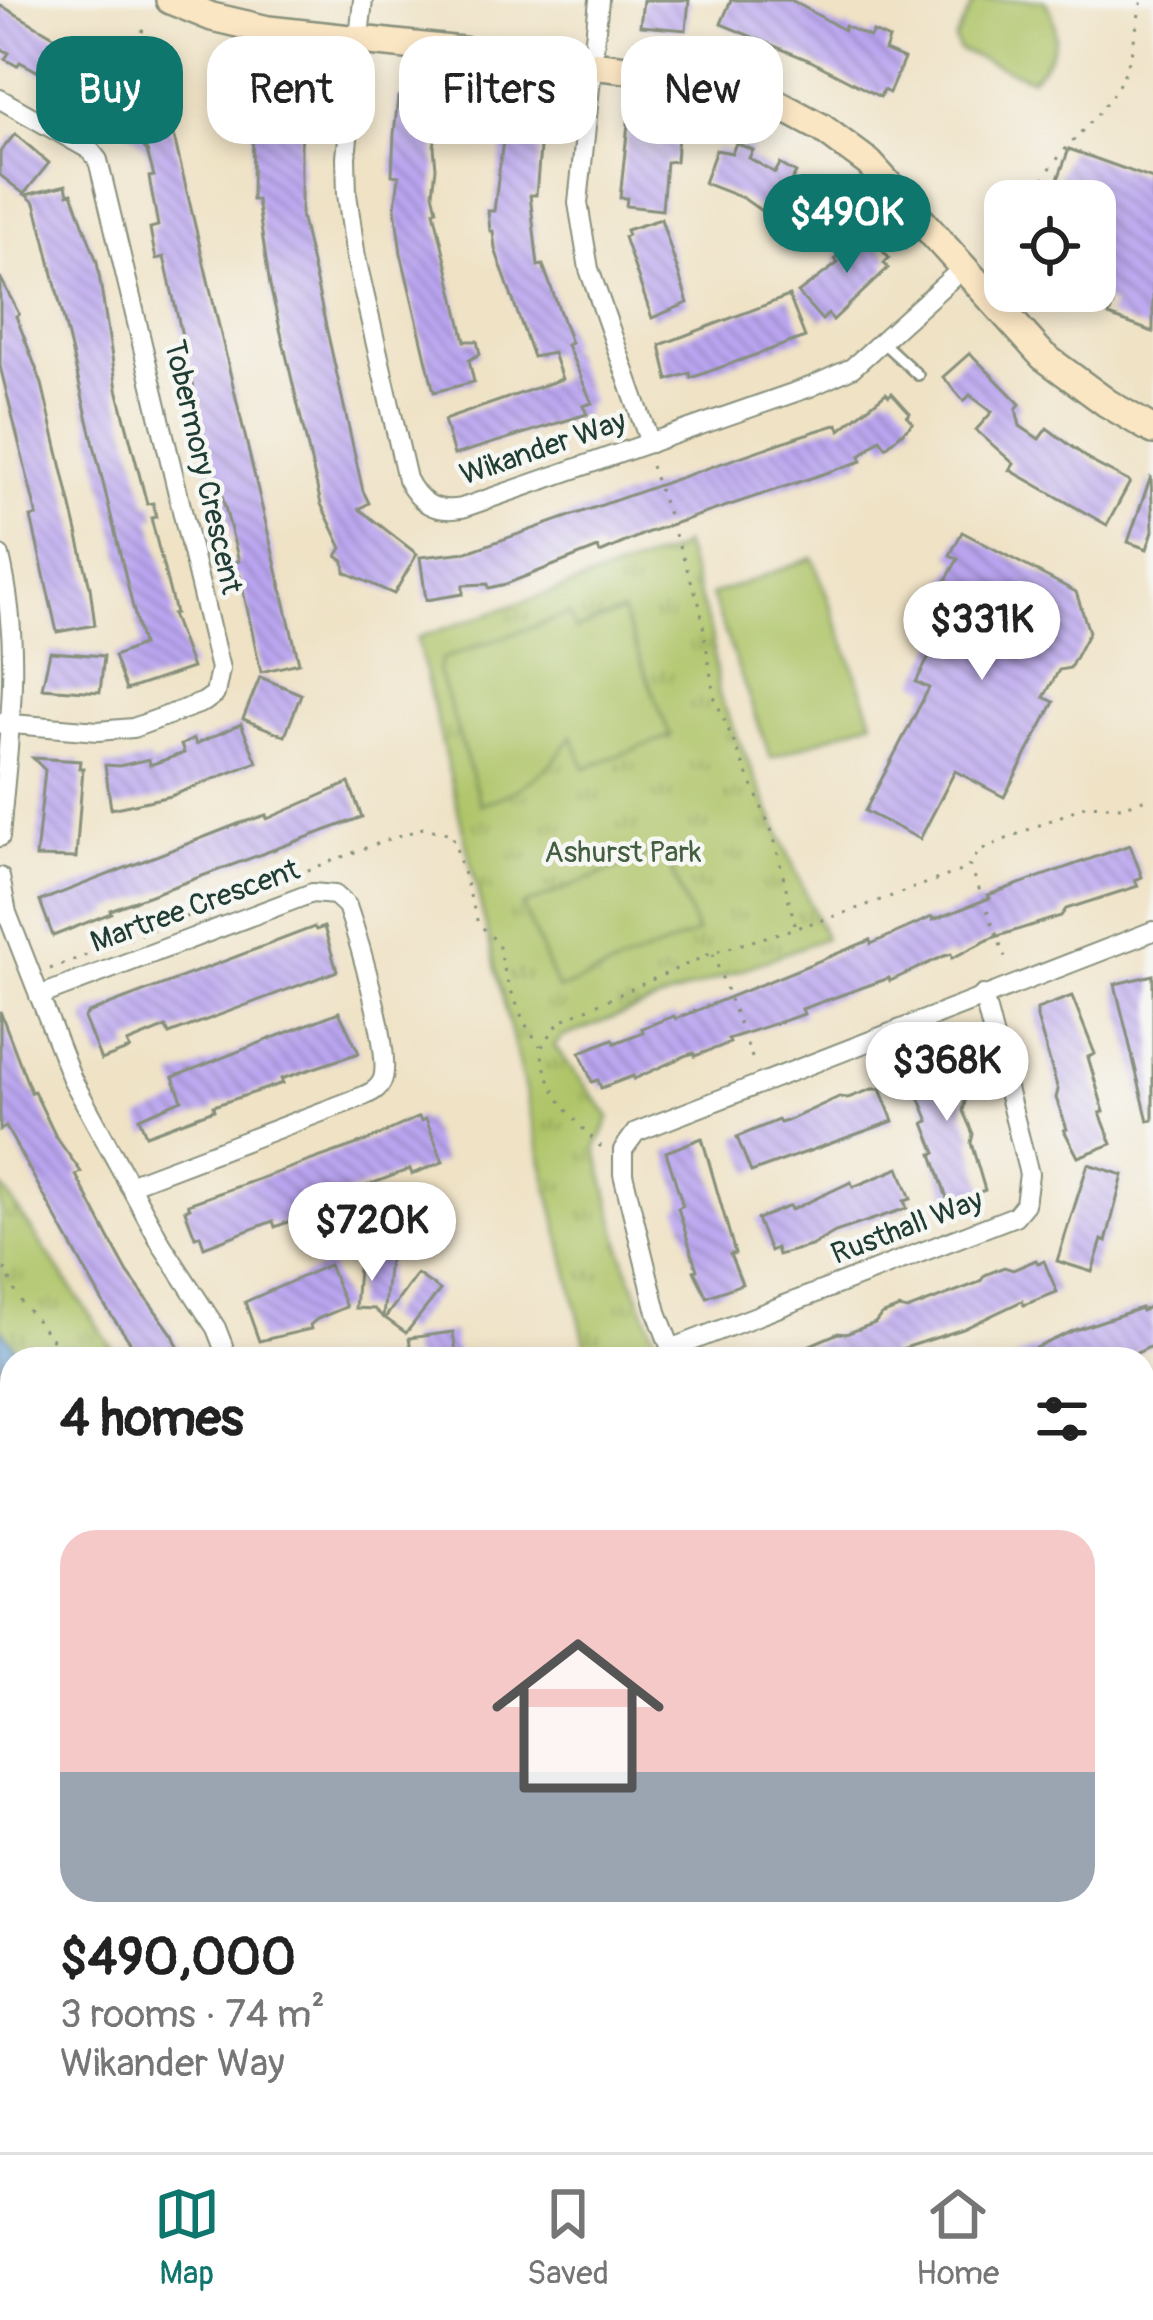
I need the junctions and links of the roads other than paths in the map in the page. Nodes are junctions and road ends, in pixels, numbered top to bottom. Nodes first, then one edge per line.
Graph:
1 (170, 0) edge
2 (363, 0) edge
3 (599, 0) edge
4 (325, 36) edge
5 (359, 36) edge
6 (595, 36) edge
7 (597, 65) edge
8 (0, 99) edge
9 (348, 144) edge
10 (584, 144) edge
11 (964, 268) junction
12 (882, 342) junction
13 (918, 374) dead end
14 (1153, 430) edge
15 (650, 442) junction
16 (0, 556) edge
17 (5, 723) edge
18 (0, 837) edge
19 (0, 877) edge
20 (1153, 931) edge
21 (983, 994) junction
22 (39, 996) junction
23 (129, 1185) junction
24 (223, 1347) edge
25 (670, 1347) edge
26 (690, 1347) edge

1 - 4 street
2 - 5 street
3 - 6 street
7 - 11 street
8 - 17 street, Tobermory Crescent
9 - 15 street, Wikander Way
10 - 15 street
11 - 12 street, Wikander Way
11 - 14 street
12 - 13 lane
12 - 15 street, Wikander Way
16 - 17 street
17 - 18 street
19 - 22 street
20 - 21 street
21 - 25 street
21 - 26 street, Rusthall Way
22 - 23 street
22 - 23 street, Martree Crescent
23 - 24 street

